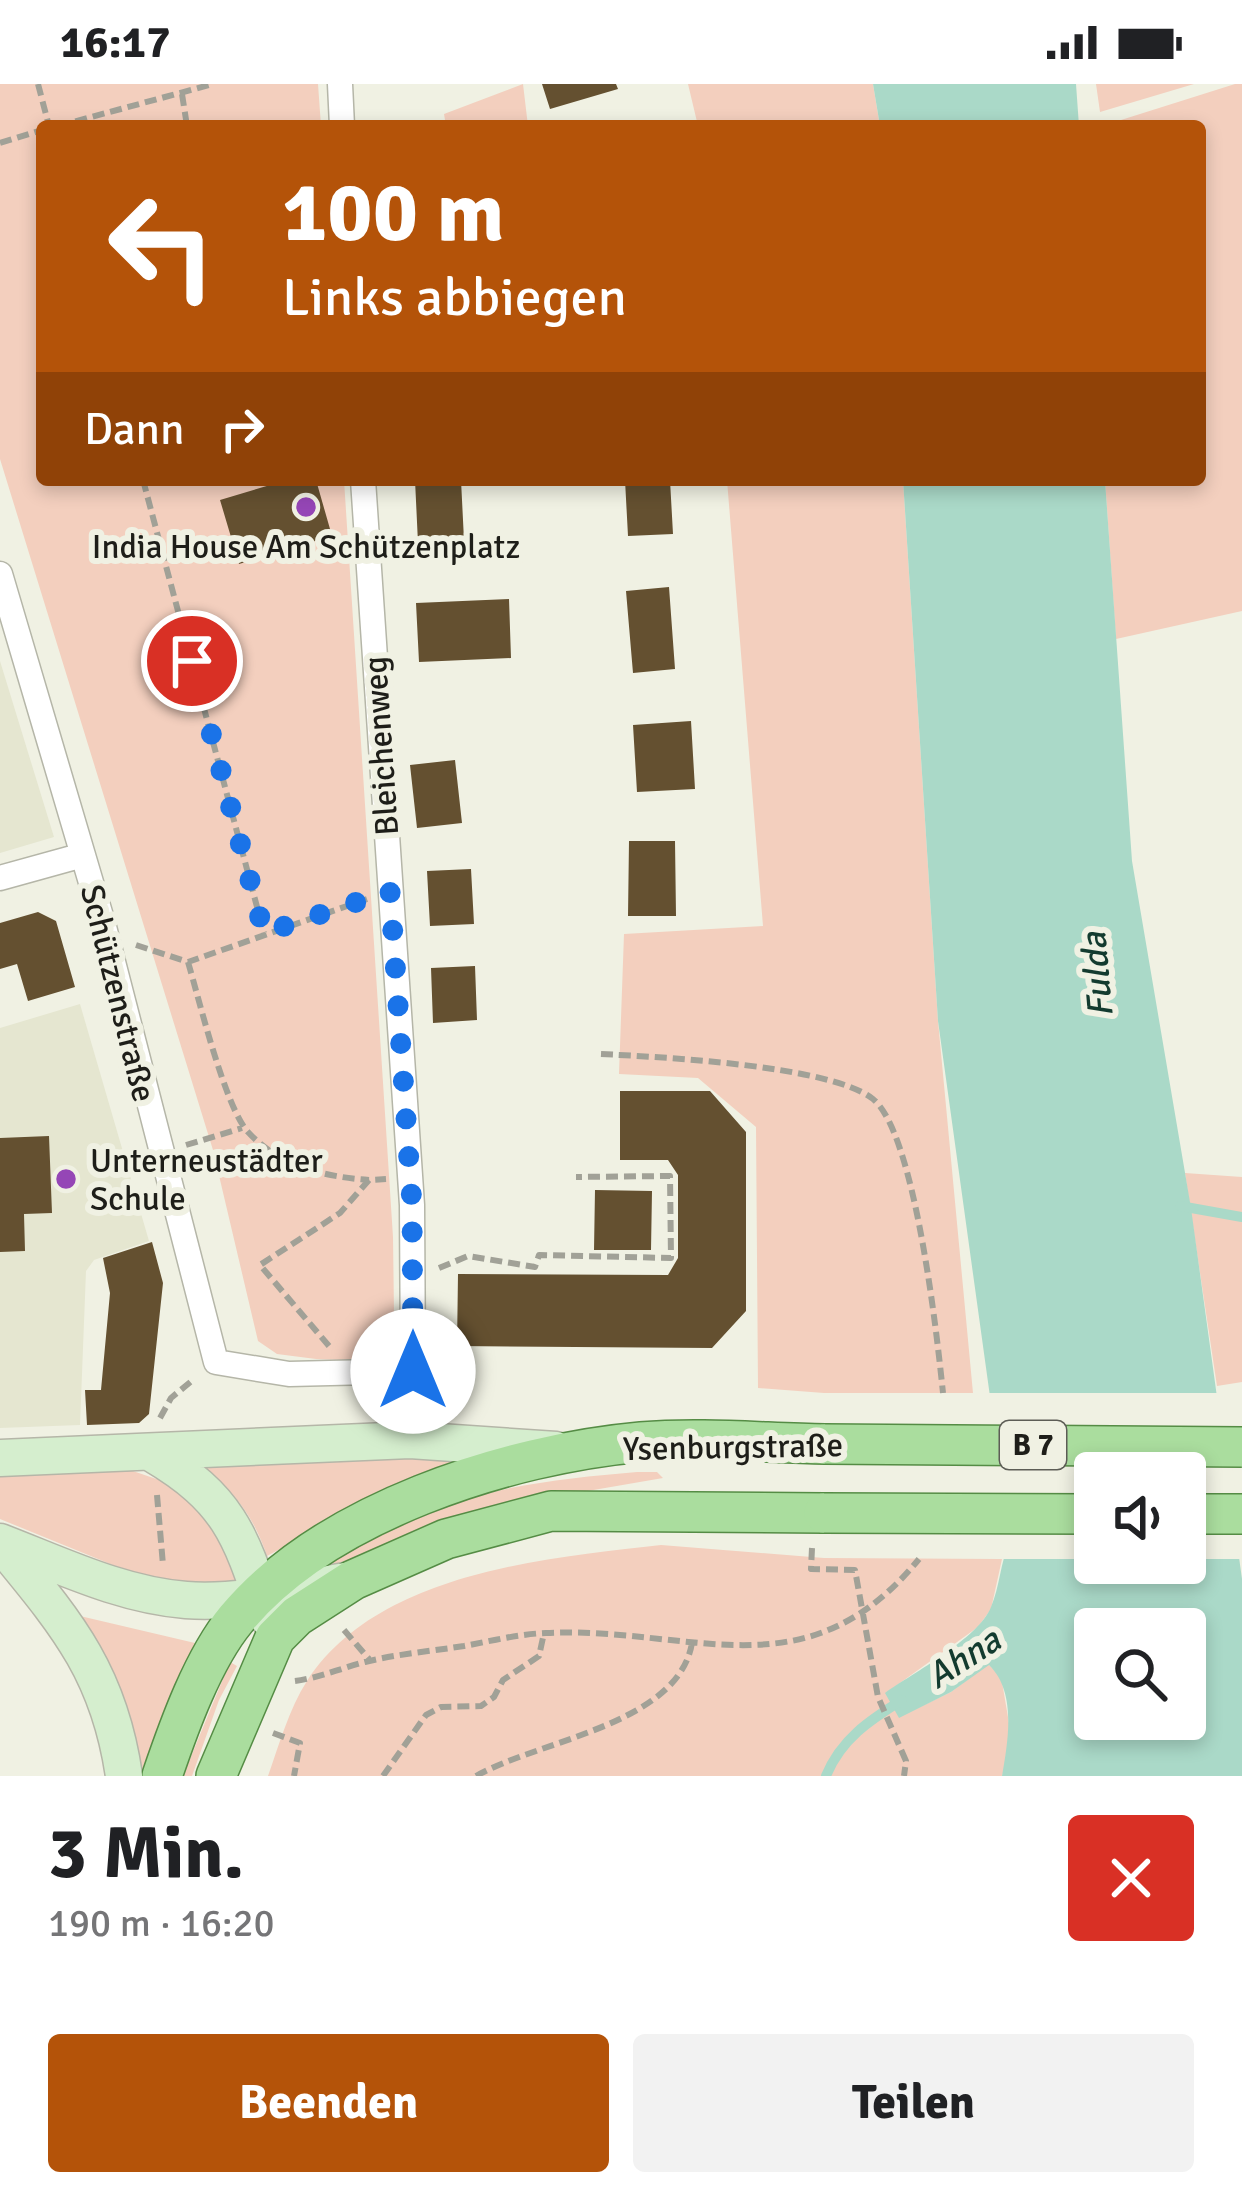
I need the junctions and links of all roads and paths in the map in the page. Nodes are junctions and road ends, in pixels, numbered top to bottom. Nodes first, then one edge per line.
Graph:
1 (38, 84) edge
2 (213, 84) edge
3 (340, 84) edge
4 (182, 94) junction
5 (48, 120) edge
6 (81, 120) edge
7 (186, 120) edge
8 (342, 120) edge
9 (36, 132) edge
10 (0, 143) edge
11 (145, 486) edge
12 (363, 486) edge
13 (0, 574) edge
14 (83, 855) junction
15 (0, 878) edge
16 (390, 891) junction
17 (264, 933) junction
18 (140, 947) dead end
19 (188, 962) junction
20 (601, 1054) dead end
21 (244, 1128) junction
22 (199, 1141) dead end
23 (576, 1177) dead end
24 (410, 1178) junction
25 (369, 1180) junction
26 (414, 1278) junction
27 (413, 1371) joint
28 (350, 1372) junction
29 (943, 1393) dead end
30 (1242, 1447) edge
31 (578, 1452) junction
32 (153, 1454) junction
33 (0, 1458) edge
34 (1206, 1514) edge
35 (1242, 1514) edge
36 (1074, 1515) edge
37 (818, 1527) junction
38 (0, 1542) edge
39 (919, 1558) dead end
40 (352, 1580) junction
41 (260, 1595) junction
42 (862, 1612) junction
43 (344, 1630) dead end
44 (544, 1633) junction
45 (275, 1639) junction
46 (692, 1643) junction
47 (370, 1660) junction
48 (297, 1682) dead end
49 (270, 1732) dead end
50 (124, 1776) edge
51 (162, 1776) edge
52 (216, 1776) edge
53 (294, 1776) edge
54 (383, 1776) edge
55 (476, 1776) edge
56 (904, 1776) edge

1 - 5 path
2 - 4 path
3 - 8 street
4 - 6 path
4 - 7 path
9 - 10 path
11 - 17 path
12 - 16 street, Bleichenweg
13 - 14 street, Schützenstraße
14 - 15 street
14 - 28 street, Schützenstraße
16 - 17 path
16 - 24 street, Bleichenweg
17 - 19 path
18 - 19 path
19 - 21 path
20 - 29 path
21 - 22 path
21 - 25 path
23 - 26 path
24 - 25 path
24 - 26 street, Bleichenweg
25 - 28 path
26 - 27 street, Bleichenweg
27 - 28 street, Schützenstraße
30 - 31 main road, Ysenburgstraße / B 7, bridge
31 - 32 main road
31 - 41 main road, Ysenburgstraße / B 7
32 - 33 main road
32 - 41 main road
34 - 35 main road
36 - 37 main road, Ysenburgstraße / B 7, bridge
37 - 40 main road, Ysenburgstraße / B 7
37 - 42 path
38 - 41 main road, Ysenburgstraße
38 - 50 main road
39 - 42 path
40 - 41 main road, Ysenburgstraße
40 - 45 main road, B 7
41 - 45 main road
41 - 51 main road, B 7
42 - 46 path
42 - 56 path
43 - 47 path
44 - 46 path
44 - 47 path
44 - 54 path
45 - 52 main road, B 7
46 - 55 path
47 - 48 path
49 - 53 path

